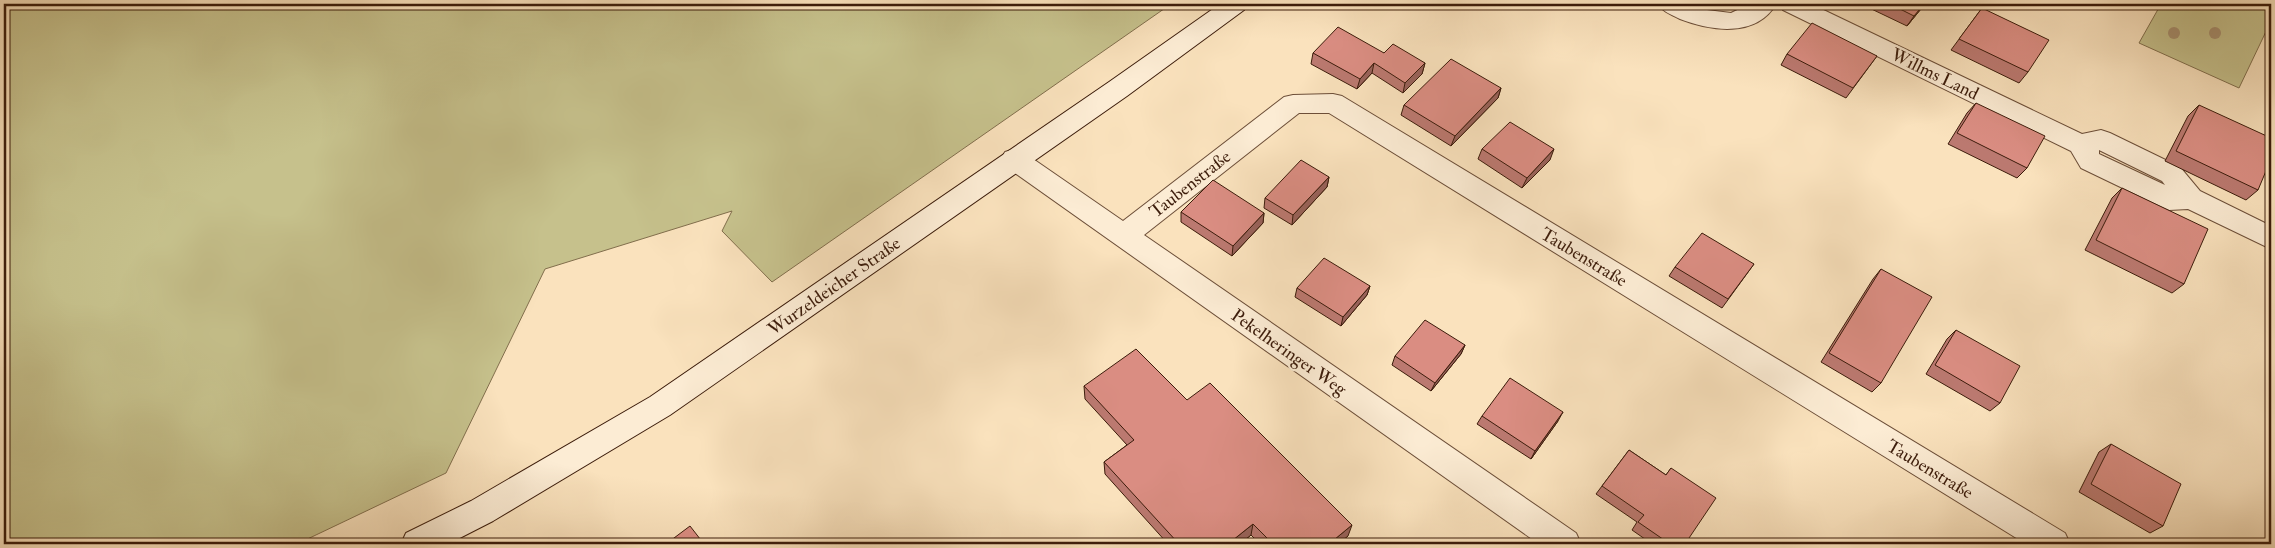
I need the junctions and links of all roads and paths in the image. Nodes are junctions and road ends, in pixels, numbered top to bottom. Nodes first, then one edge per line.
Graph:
1 (1236, 4) edge
2 (1670, 4) edge
3 (1764, 4) edge
4 (1791, 4) edge
5 (1014, 160) junction
6 (1123, 236) junction
7 (2271, 238) edge
8 (417, 544) edge
9 (1565, 544) edge
10 (2054, 544) edge

1 - 5 street, Wurzeldeicher Straße
2 - 3 street
4 - 7 street, Willms Land
5 - 6 street, Pekelheringer Weg
5 - 8 street, Wurzeldeicher Straße
6 - 9 street, Pekelheringer Weg
6 - 10 street, Taubenstraße

